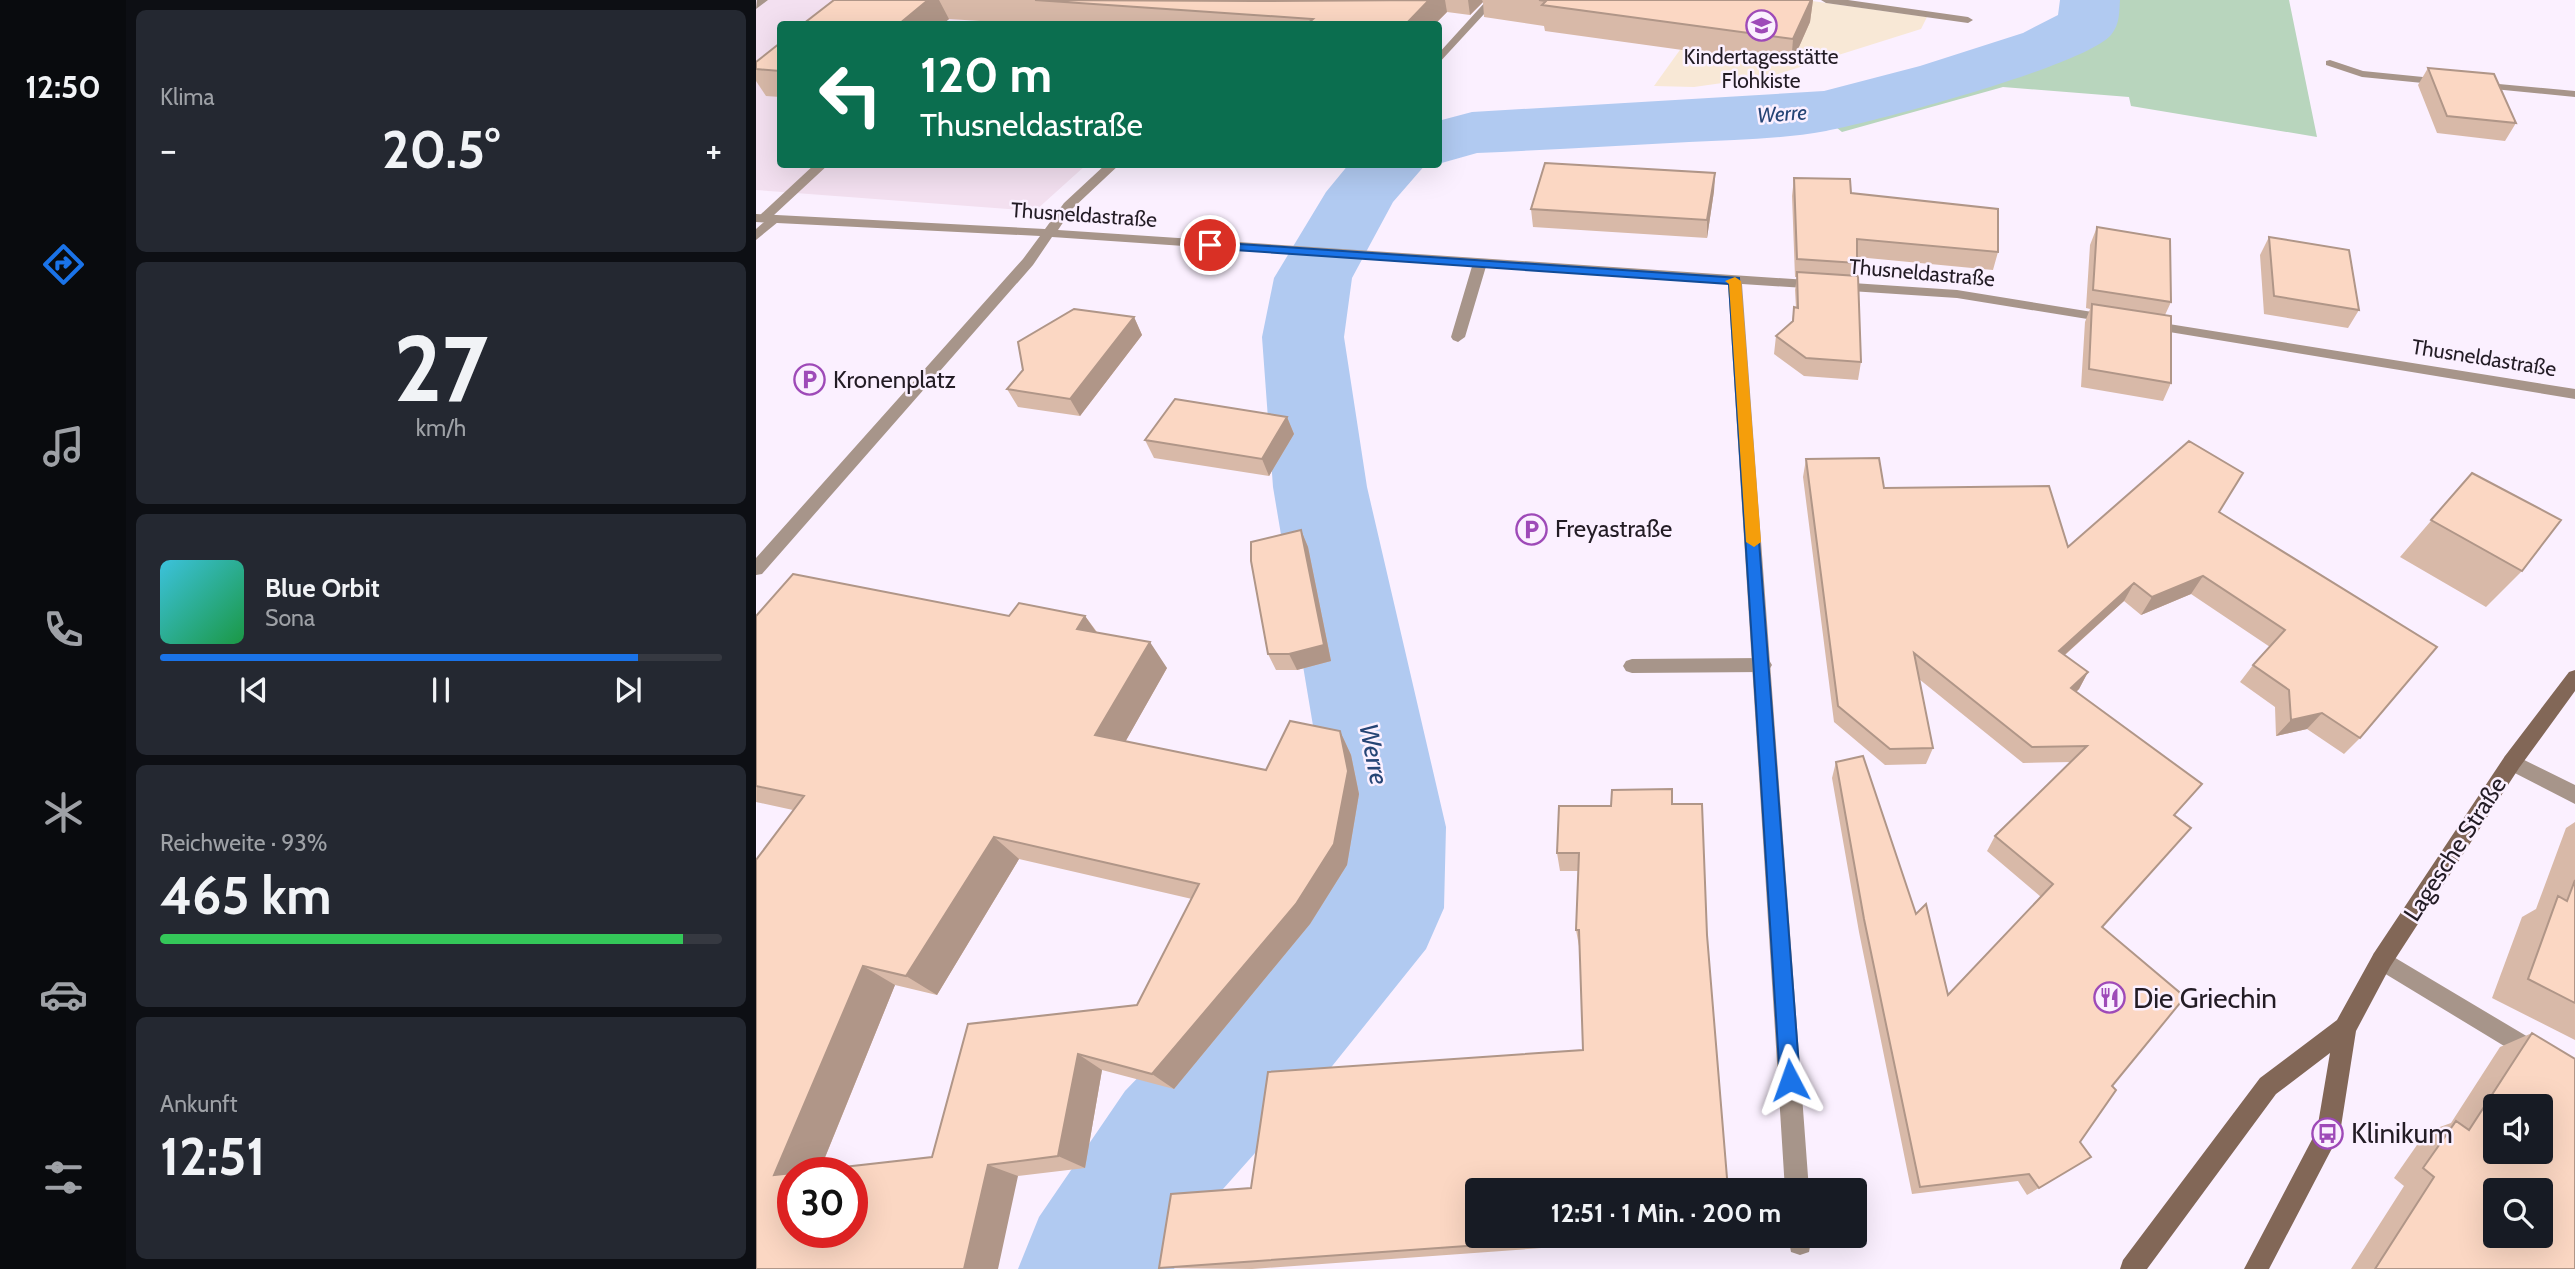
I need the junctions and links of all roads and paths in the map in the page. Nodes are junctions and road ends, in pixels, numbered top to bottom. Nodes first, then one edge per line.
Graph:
1 (763, 0) edge
2 (1492, 0) edge
3 (1826, 0) edge
4 (756, 6) edge
5 (1968, 20) dead end
6 (1442, 56) edge
7 (2330, 63) dead end
8 (2457, 83) edge
9 (2470, 85) edge
10 (2575, 94) edge
11 (819, 168) edge
12 (1110, 168) edge
13 (765, 218) edge
14 (1050, 233) junction
15 (756, 236) edge
16 (1480, 263) junction
17 (1735, 281) junction
18 (1458, 337) dead end
19 (2575, 394) edge
20 (756, 569) edge
21 (1763, 665) junction
22 (1632, 666) dead end
23 (2575, 677) edge
24 (2512, 762) junction
25 (2575, 795) edge
26 (2382, 960) junction
27 (2344, 1028) junction
28 (2575, 1078) edge
29 (1796, 1178) edge
30 (2132, 1269) edge
31 (2256, 1269) edge

1 - 4 street
2 - 6 street
3 - 5 street
7 - 8 street
9 - 10 street
11 - 13 street
12 - 14 street
13 - 14 street, Thusneldastraße
13 - 15 street
14 - 16 street, Thusneldastraße
14 - 20 street
16 - 17 street, Thusneldastraße
16 - 18 street
17 - 19 street, Thusneldastraße
17 - 21 street
21 - 22 street
21 - 29 street
23 - 24 street, Lagesche Straße
24 - 25 street
24 - 26 street, Lagesche Straße
26 - 27 street, Lagesche Straße
26 - 28 street
27 - 30 street, Lagesche Straße
27 - 31 street, Lagesche Straße

